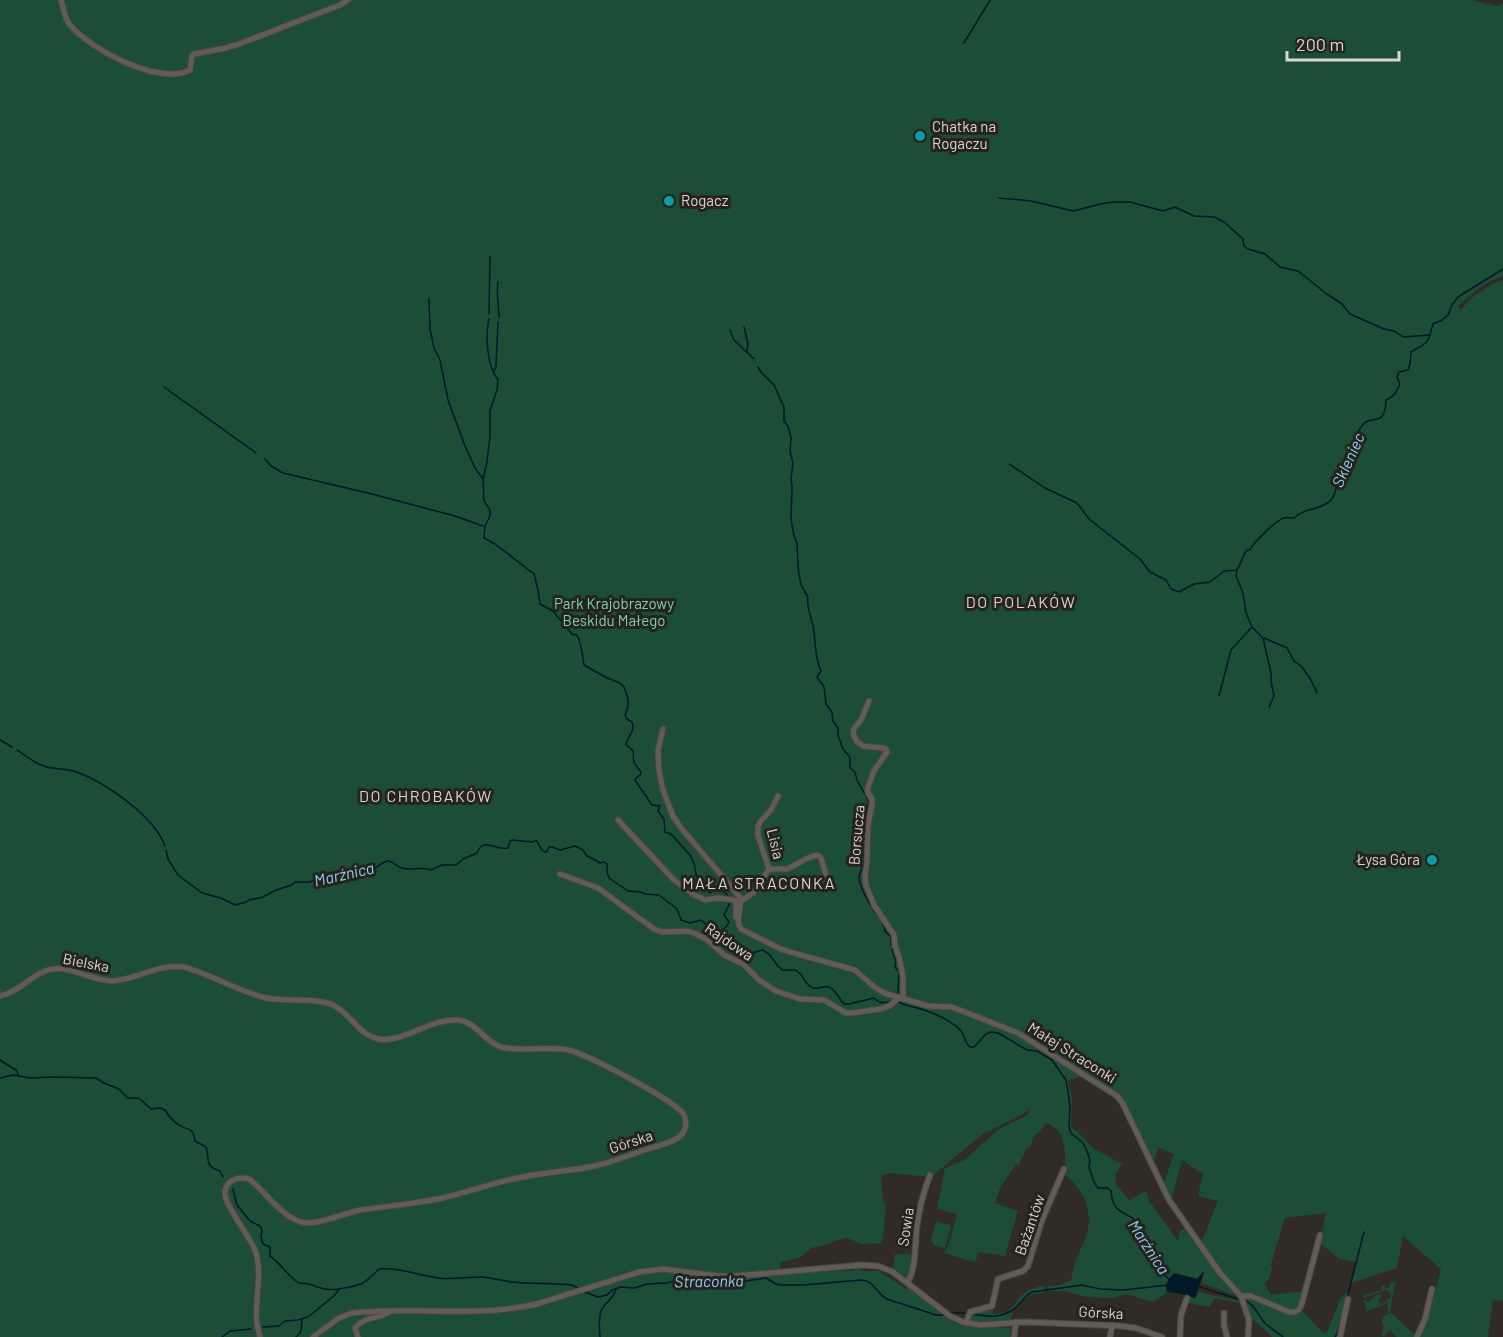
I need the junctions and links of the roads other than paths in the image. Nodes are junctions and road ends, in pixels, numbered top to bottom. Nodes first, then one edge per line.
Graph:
1 (61, 0) edge
2 (348, 0) edge
3 (869, 701) dead end
4 (663, 729) dead end
5 (778, 796) dead end
6 (618, 820) dead end
7 (770, 870) junction
8 (560, 874) dead end
9 (828, 882) dead end
10 (741, 901) junction
11 (738, 923) junction
12 (207, 976) joint
13 (0, 996) edge
14 (900, 999) junction
15 (911, 1001) junction
16 (891, 1005) junction
17 (1064, 1168) dead end
18 (930, 1175) dead end
19 (1320, 1235) dead end
20 (908, 1282) junction
21 (1432, 1289) dead end
22 (1187, 1298) dead end
23 (1241, 1299) junction
24 (1348, 1299) dead end
25 (390, 1311) junction
26 (1224, 1313) dead end
27 (1016, 1322) junction
28 (966, 1323) junction
29 (1112, 1325) junction
30 (1158, 1336) edge
31 (260, 1337) edge
32 (313, 1337) edge
33 (358, 1337) edge
34 (1014, 1337) edge
35 (1110, 1337) edge
36 (1180, 1337) edge
37 (1227, 1337) edge
38 (1248, 1337) edge
39 (1340, 1337) edge
40 (1417, 1337) edge

1 - 2 street
3 - 14 street, Borsucza
4 - 10 street
5 - 7 street, Lisia
6 - 11 street
7 - 9 street, Lisia
7 - 10 street, Lisia
8 - 16 street, Rajdowa
10 - 11 street
11 - 14 street, Małej Straconki
12 - 13 street, Bielska
12 - 31 street, Górska
14 - 15 street, Małej Straconki
14 - 16 street, Rajdowa
15 - 16 street, Rajdowa
15 - 23 street, Małej Straconki
17 - 28 street, Bażantów
18 - 20 street, Sowia
19 - 23 street
20 - 25 street, Górska
20 - 28 street, Górska
21 - 40 street
22 - 36 street
23 - 38 street, Małej Straconki
24 - 39 street
25 - 32 street, Górska
25 - 33 street
26 - 37 street
27 - 28 street, Górska
27 - 29 street, Górska
27 - 34 street
29 - 30 street, Górska
29 - 35 street

